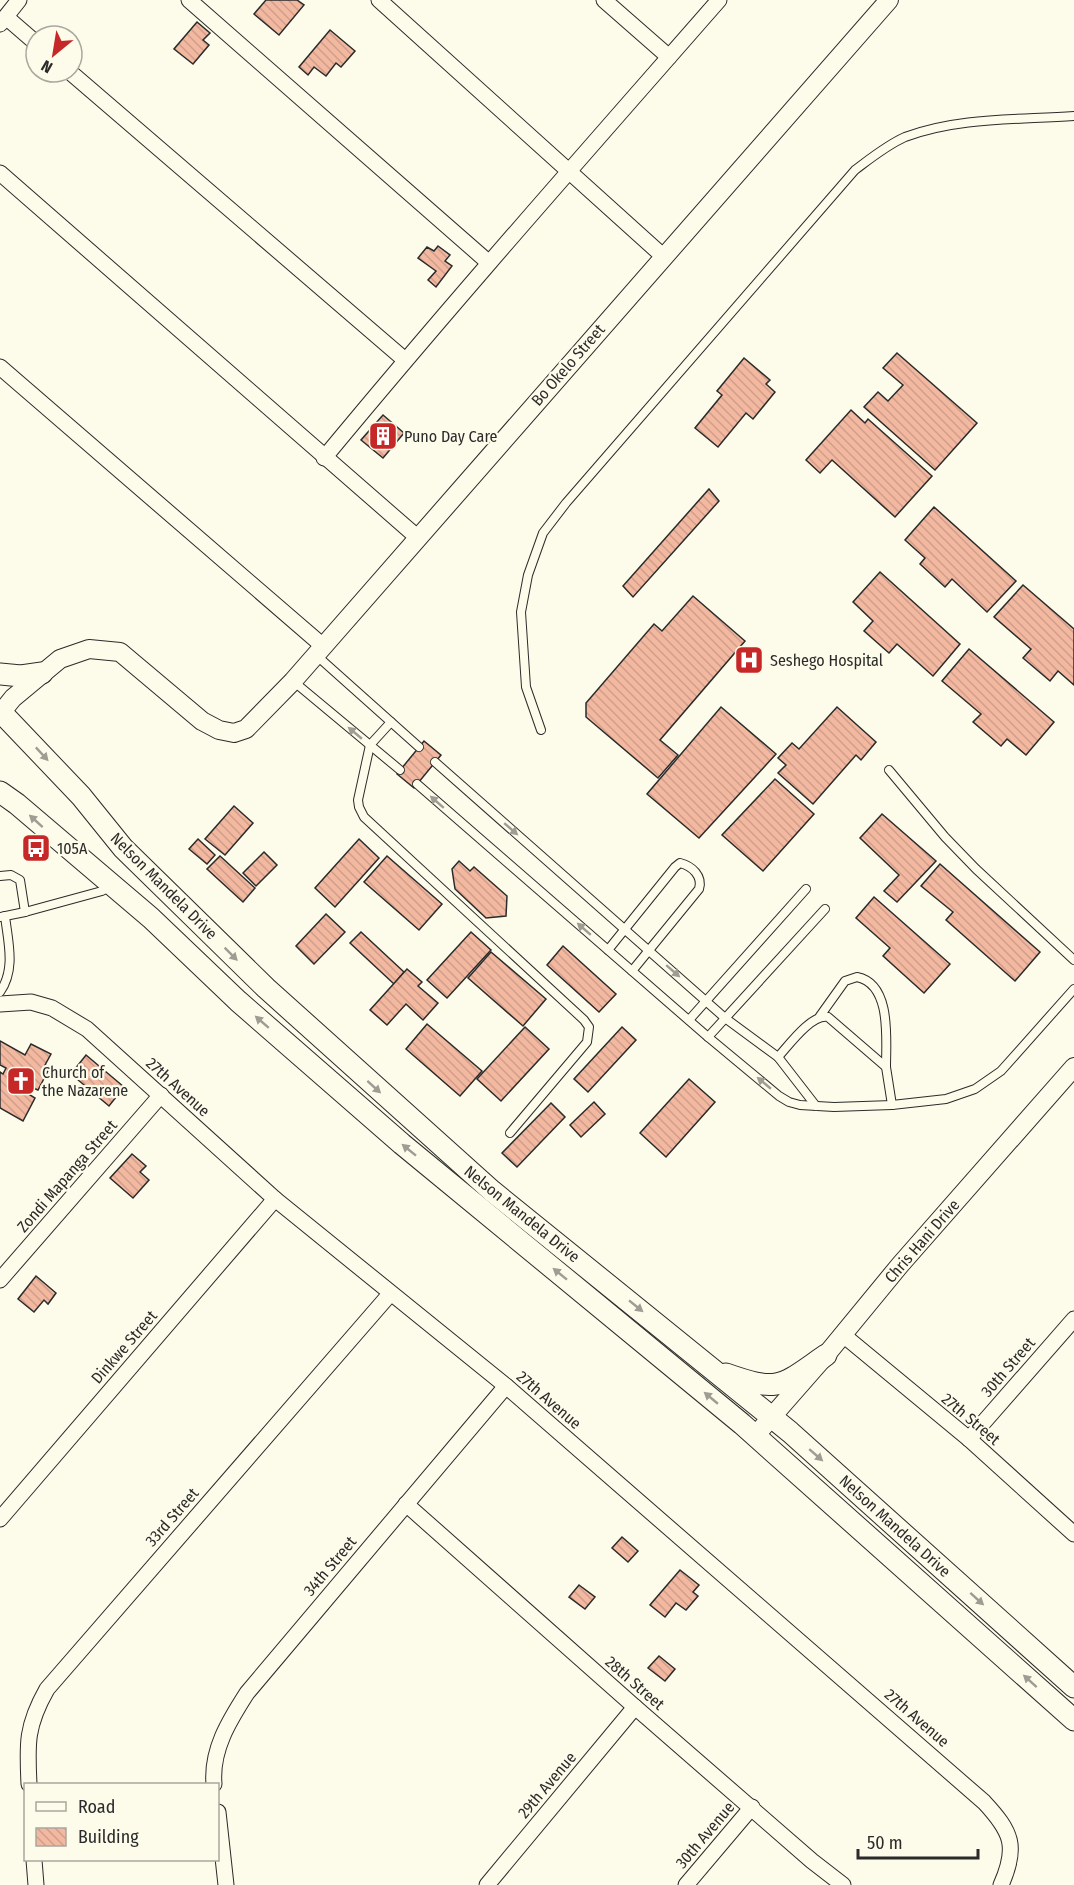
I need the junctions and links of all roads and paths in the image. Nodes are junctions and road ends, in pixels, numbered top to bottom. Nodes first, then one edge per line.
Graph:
1 (19, 0) edge
2 (189, 0) edge
3 (379, 0) edge
4 (604, 0) edge
5 (719, 0) edge
6 (889, 0) edge
7 (3, 20) edge
8 (24, 34) edge
9 (669, 57) junction
10 (84, 84) edge
11 (1074, 116) edge
12 (570, 171) junction
13 (0, 174) edge
14 (664, 256) junction
15 (488, 262) junction
16 (405, 360) junction
17 (0, 367) edge
18 (324, 458) junction
19 (417, 537) junction
20 (320, 651) junction
21 (42, 673) junction
22 (0, 674) edge
23 (293, 681) junction
24 (0, 712) edge
25 (391, 722) junction
26 (541, 730) dead end
27 (370, 745) junction
28 (419, 747) dead end
29 (435, 762) dead end
30 (400, 770) dead end
31 (889, 770) dead end
32 (417, 784) dead end
33 (0, 792) edge
34 (0, 876) edge
35 (112, 886) junction
36 (806, 889) dead end
37 (825, 909) dead end
38 (25, 912) junction
39 (2, 916) edge
40 (625, 930) junction
41 (608, 950) junction
42 (649, 950) junction
43 (1074, 960) edge
44 (632, 971) junction
45 (1074, 989) edge
46 (0, 992) edge
47 (706, 1001) junction
48 (0, 1004) edge
49 (820, 1016) junction
50 (725, 1018) junction
51 (689, 1020) junction
52 (708, 1037) junction
53 (778, 1057) junction
54 (886, 1067) junction
55 (1074, 1067) edge
56 (161, 1095) junction
57 (892, 1105) junction
58 (816, 1106) junction
59 (510, 1133) dead end
60 (276, 1199) junction
61 (0, 1280) edge
62 (390, 1294) junction
63 (1074, 1318) edge
64 (842, 1334) junction
65 (826, 1355) junction
66 (714, 1370) junction
67 (506, 1386) junction
68 (772, 1417) junction
69 (755, 1436) junction
70 (969, 1439) junction
71 (406, 1504) junction
72 (0, 1519) edge
73 (1074, 1534) edge
74 (1074, 1687) edge
75 (636, 1707) junction
76 (1074, 1720) edge
77 (29, 1783) edge
78 (214, 1783) edge
79 (752, 1808) junction
80 (219, 1821) edge
81 (34, 1861) edge
82 (36, 1885) edge
83 (226, 1885) edge
84 (487, 1885) edge
85 (686, 1885) edge
86 (843, 1885) edge
87 (1001, 1885) edge

1 - 7 street
2 - 15 street
3 - 12 street
4 - 9 street
5 - 9 street
6 - 14 street, Bo Okelo Street
7 - 8 street
9 - 12 street
10 - 16 street
11 - 26 lane
12 - 14 street
12 - 15 street
13 - 18 street
14 - 19 street, Bo Okelo Street
15 - 16 street
16 - 18 street
17 - 20 street
18 - 19 street
19 - 20 street, Bo Okelo Street
20 - 23 street, Bo Okelo Street
20 - 25 lane
21 - 22 main road
21 - 23 street, Bo Okelo Street
21 - 24 street
27 -> 23 lane
24 -> 66 main road, Nelson Mandela Drive
25 - 27 lane
25 - 28 lane
27 - 30 lane
27 - 59 lane
29 -> 40 lane
31 - 43 lane
41 -> 32 lane
35 -> 33 main road, Nelson Mandela Drive
34 - 38 lane
35 - 38 lane
69 -> 35 main road, Nelson Mandela Drive
36 - 47 lane
37 - 50 lane
38 - 39 lane
39 - 46 lane
40 - 41 lane
40 - 42 lane
40 - 42 lane
41 - 44 lane
42 - 44 lane
42 -> 47 lane
44 - 51 lane
45 - 57 lane
47 - 50 lane
47 - 51 lane
48 - 56 street, 27th Avenue
49 - 53 lane
49 - 54 lane
49 - 54 lane
50 - 52 lane
50 - 53 lane
51 - 52 lane
58 -> 52 lane
53 - 58 lane
54 - 57 lane
55 - 64 street, Chris Hani Drive
56 - 60 street, 27th Avenue
56 - 61 street, Zondi Mapanga Street
57 - 58 lane
60 - 62 street, 27th Avenue
60 - 72 street, Dinkwe Street
62 - 67 street, 27th Avenue
62 - 77 street, 33rd Street
63 - 70 street, 30th Street
64 - 65 street, Chris Hani Drive
64 - 70 street, 27th Street
65 - 66 main road
65 - 68 street, Chris Hani Drive
66 - 68 main road, Nelson Mandela Drive
67 - 71 street, 34th Street
67 - 87 street, 27th Avenue
68 - 69 street, Chris Hani Drive
68 -> 74 main road, Nelson Mandela Drive
76 -> 69 main road, Nelson Mandela Drive
70 - 73 street, 27th Street
71 - 75 street, 28th Street
71 - 78 street, 34th Street
75 - 79 street, 28th Street
75 - 84 street, 29th Avenue
79 - 85 street, 30th Avenue
79 - 86 street, 28th Street
80 - 83 street
81 - 82 street

